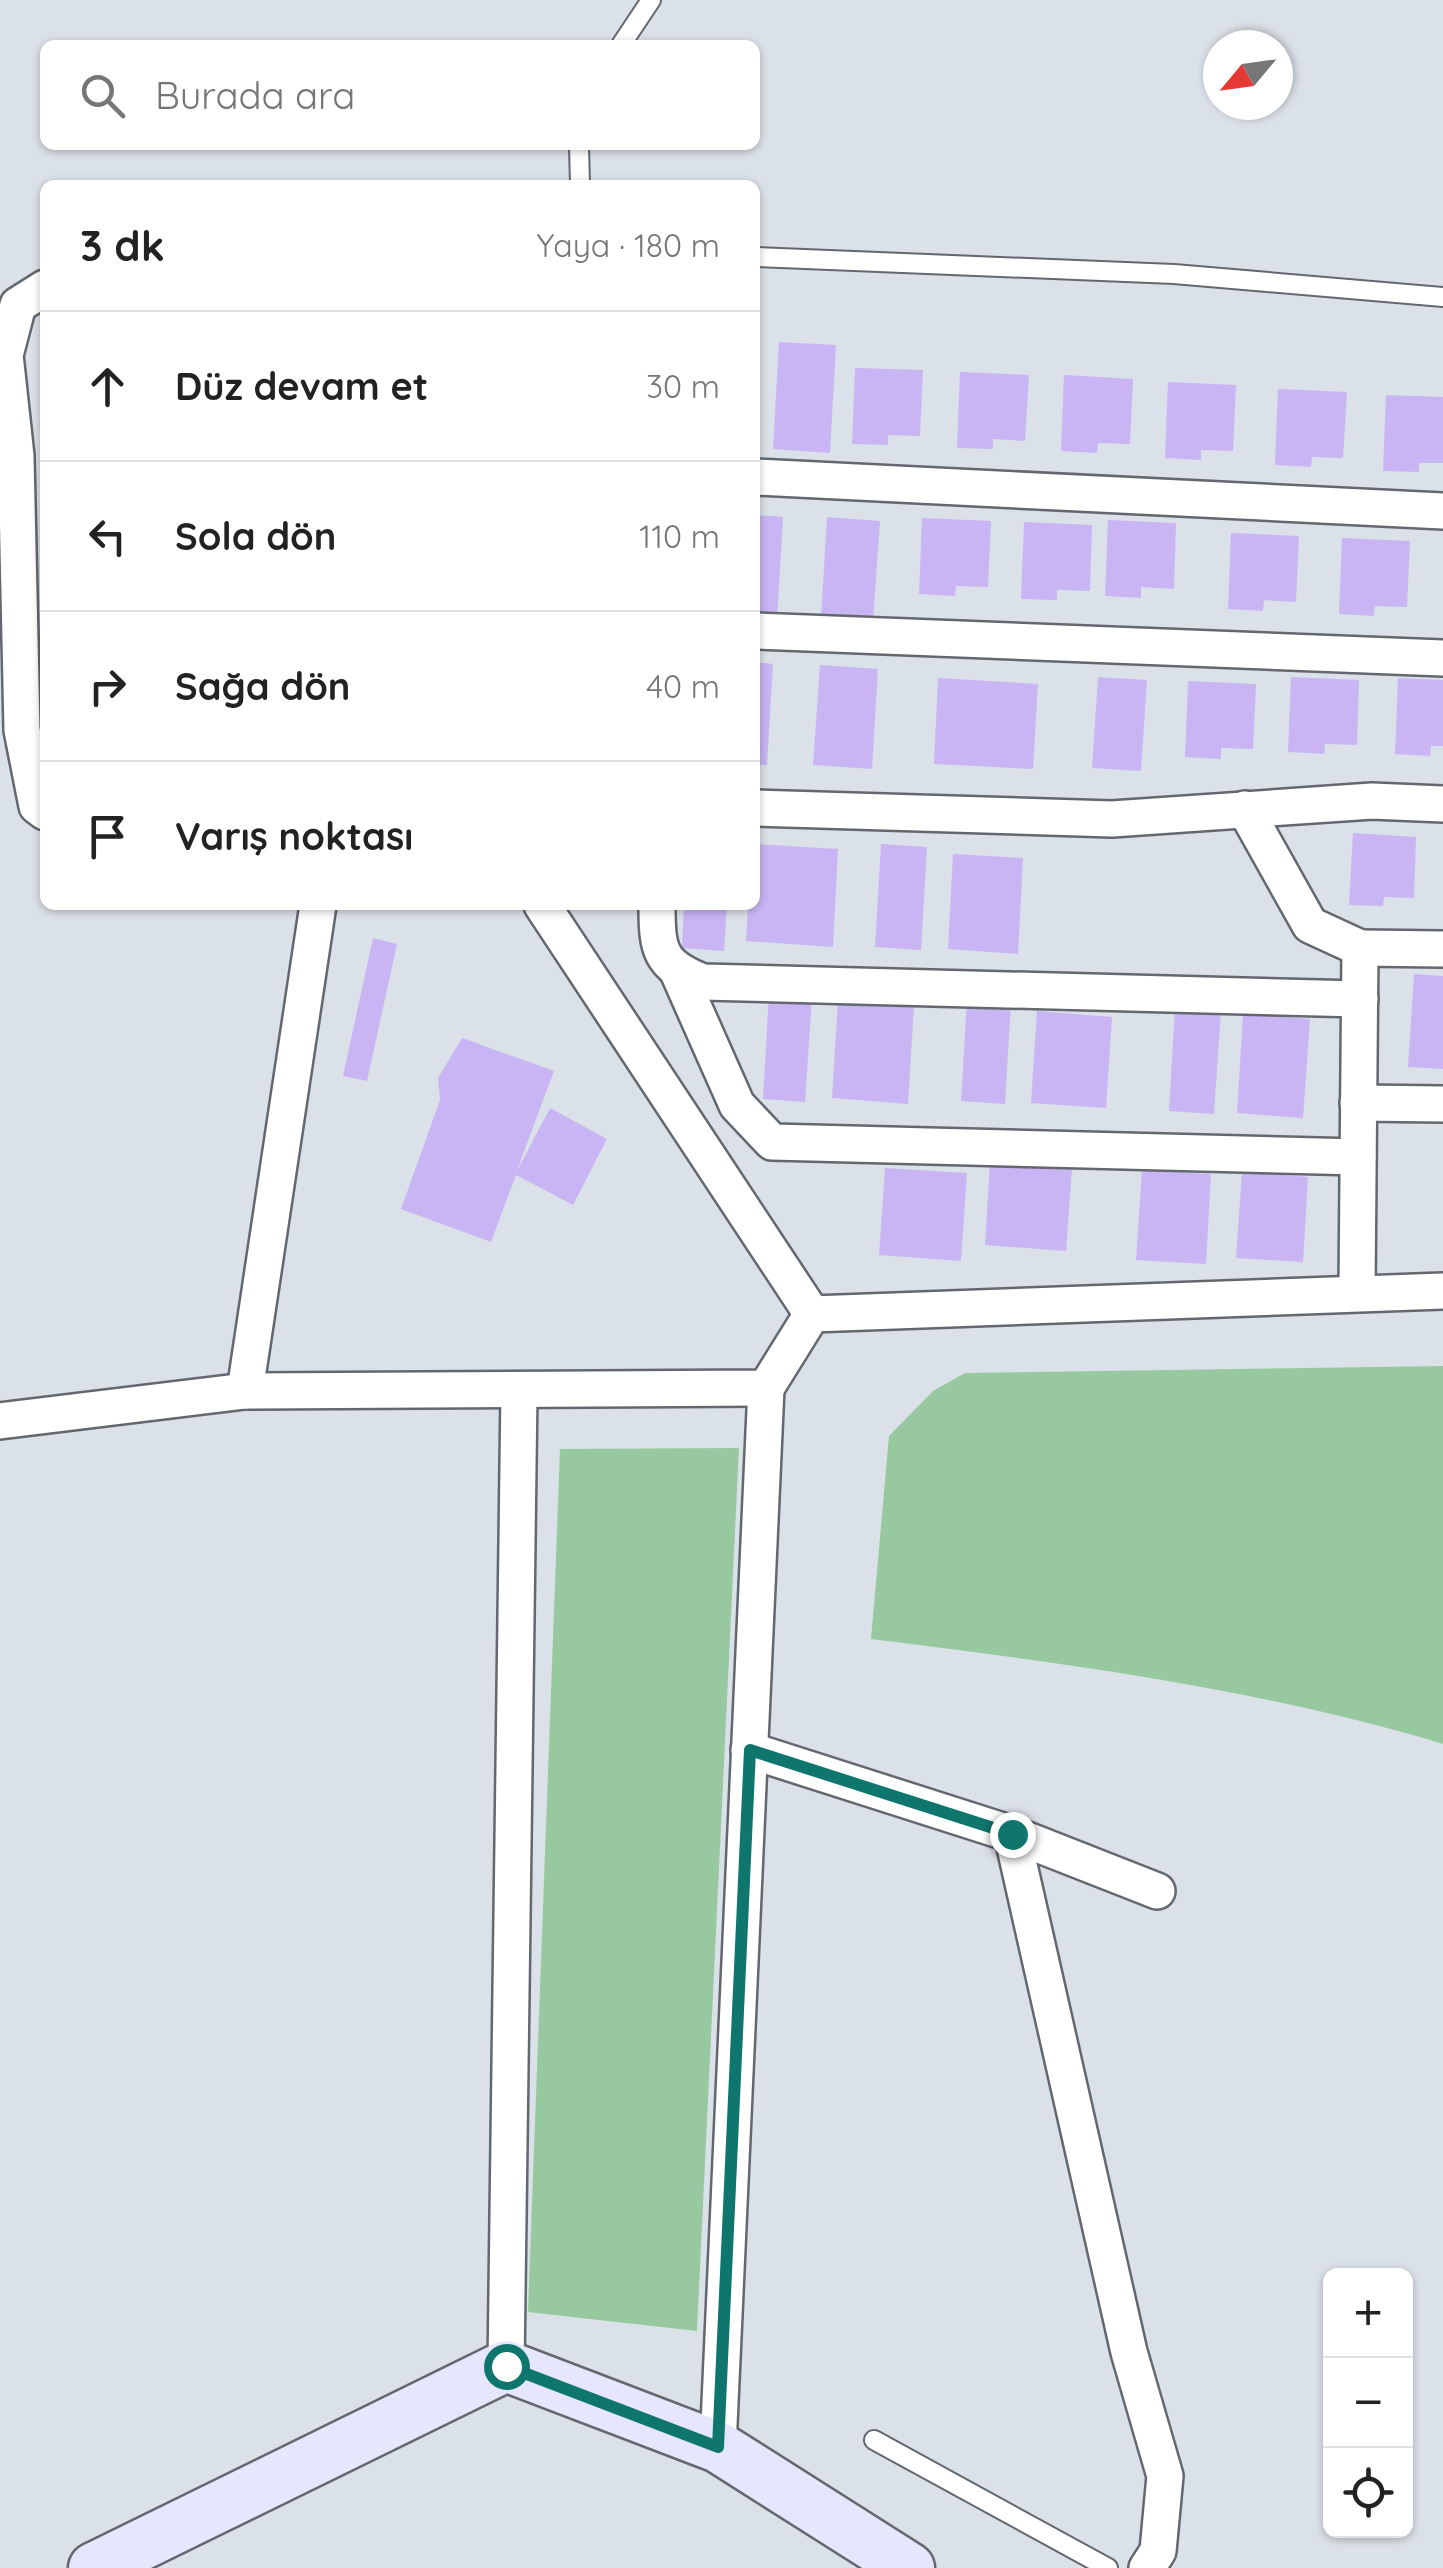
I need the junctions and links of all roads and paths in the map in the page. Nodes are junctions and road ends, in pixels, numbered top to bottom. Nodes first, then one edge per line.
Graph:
1 (652, 0) edge
2 (625, 40) edge
3 (579, 150) edge
4 (580, 180) edge
5 (760, 256) edge
6 (40, 291) edge
7 (1443, 297) edge
8 (760, 477) edge
9 (1443, 511) edge
10 (760, 631) edge
11 (1443, 658) edge
12 (1443, 804) edge
13 (40, 808) edge
14 (760, 808) edge
15 (1245, 810) junction
16 (317, 910) edge
17 (545, 910) edge
18 (657, 910) edge
19 (1360, 948) junction
20 (1443, 949) edge
21 (678, 972) junction
22 (1360, 999) junction
23 (1358, 1102) junction
24 (1443, 1104) edge
25 (1358, 1157) junction
26 (1443, 1290) edge
27 (1357, 1291) junction
28 (812, 1314) junction
29 (766, 1388) junction
30 (245, 1391) junction
31 (518, 1392) junction
32 (0, 1421) edge
33 (750, 1750) junction
34 (1012, 1834) junction
35 (1156, 1891) dead end
36 (506, 2366) junction
37 (874, 2440) dead end
38 (718, 2447) junction
39 (94, 2568) edge
40 (908, 2568) edge
41 (1108, 2568) edge
42 (1147, 2568) edge

1 - 2 lane
3 - 4 lane
5 - 7 lane
6 - 13 street
8 - 9 street
10 - 11 street
12 - 15 street
14 - 15 street
15 - 19 street
16 - 30 street
17 - 28 street
18 - 21 street
19 - 20 street
19 - 22 street
21 - 22 street
21 - 25 street
22 - 23 street
23 - 24 street
23 - 25 street
25 - 27 street
26 - 27 street
27 - 28 street
28 - 29 street
29 - 31 street
29 - 33 street
30 - 31 street
30 - 32 street
31 - 36 street
33 - 34 street
33 - 38 street
34 - 35 street
34 - 42 street
36 - 38 street
36 - 39 street
37 - 41 lane
38 - 40 street

